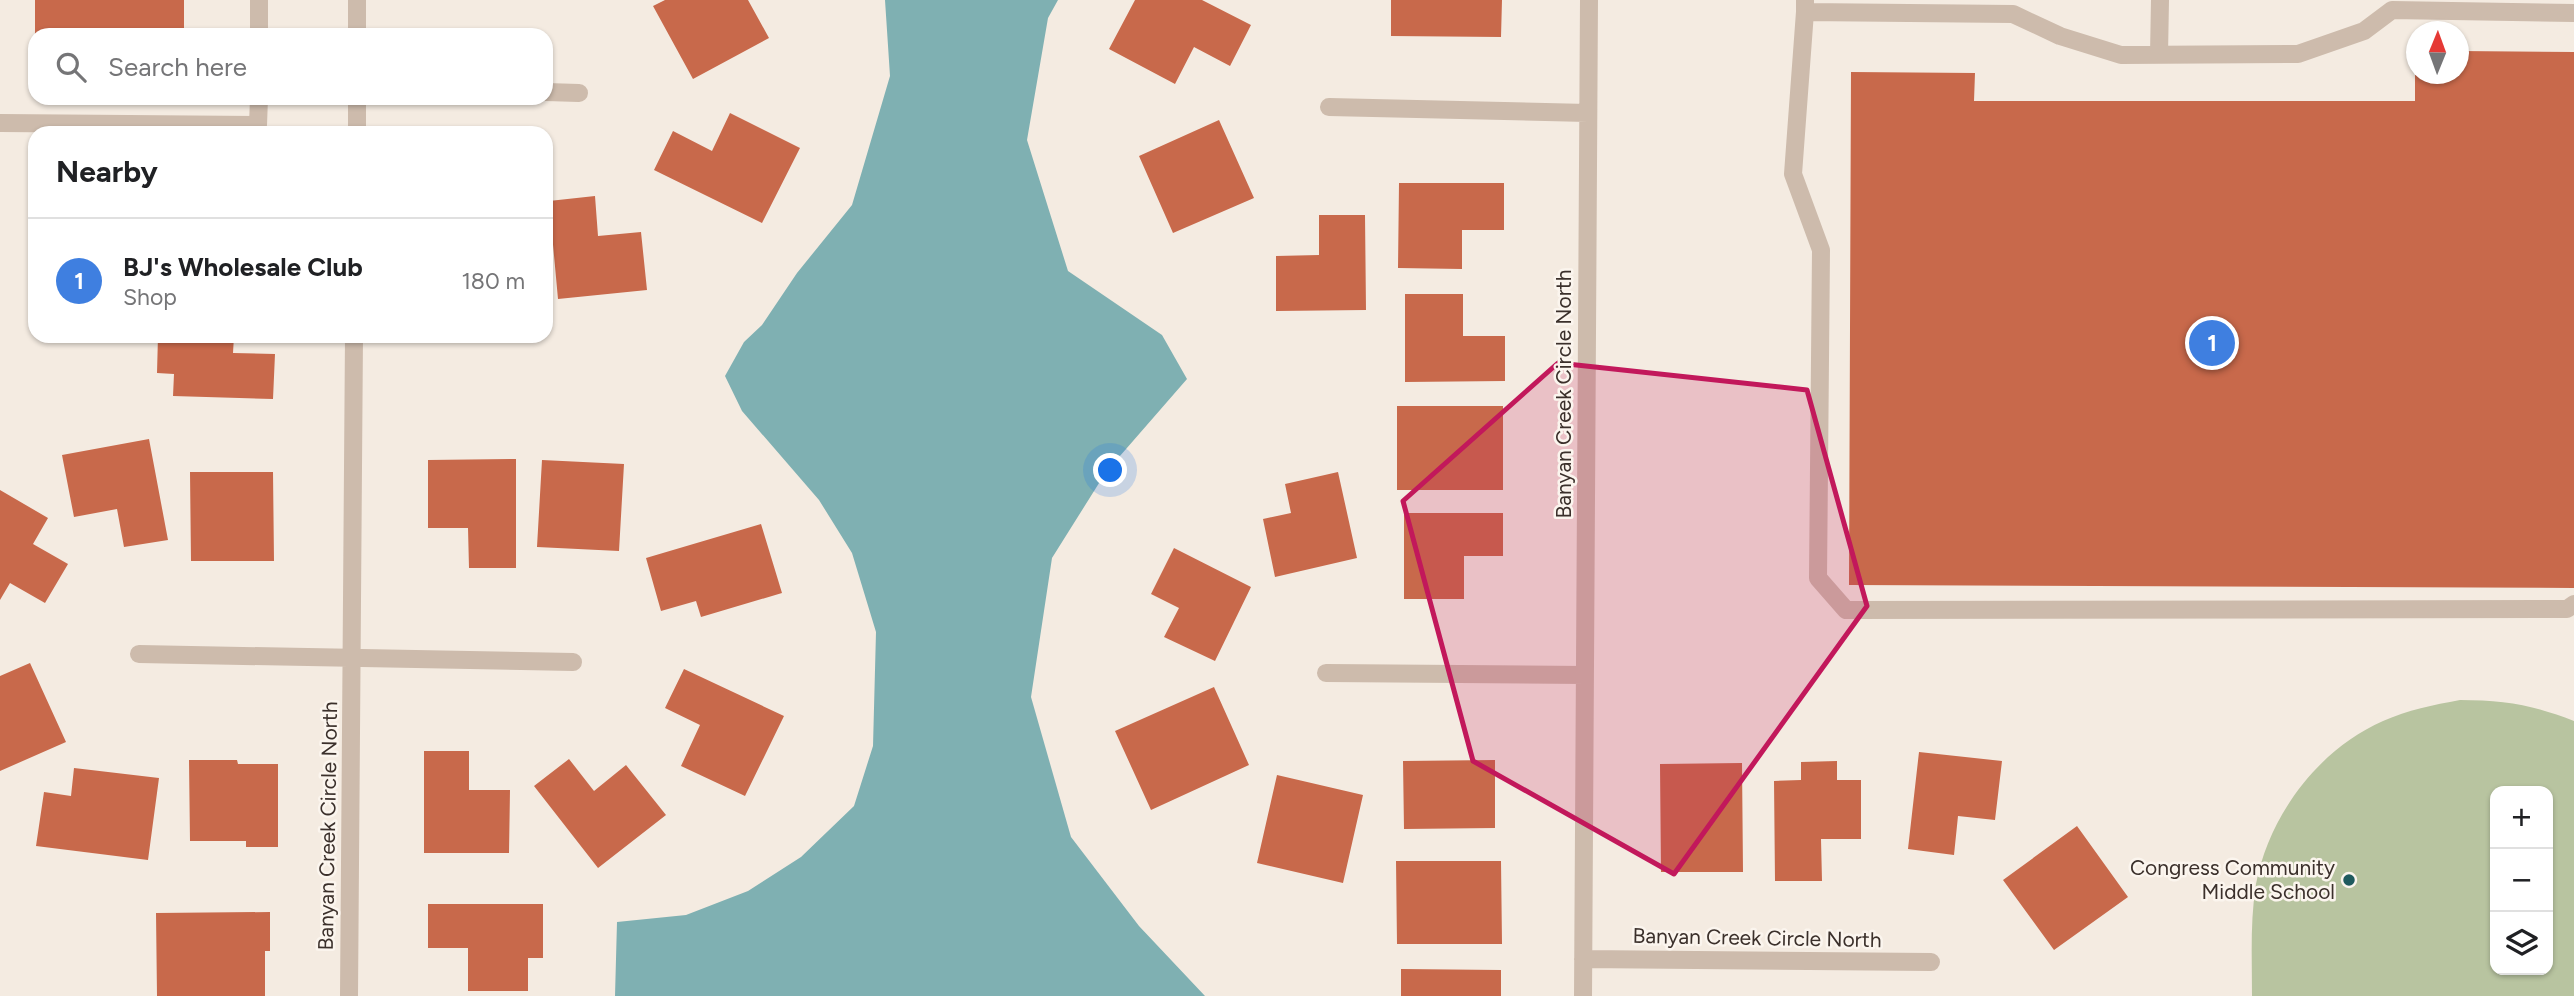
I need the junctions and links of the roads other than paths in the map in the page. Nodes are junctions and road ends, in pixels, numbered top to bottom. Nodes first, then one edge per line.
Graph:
1 (260, 0) edge
2 (357, 0) edge
3 (1590, 0) edge
4 (2160, 0) edge
5 (1805, 6) edge
6 (2499, 6) edge
7 (2574, 13) edge
8 (259, 28) edge
9 (357, 28) edge
10 (2159, 55) junction
11 (553, 92) edge
12 (579, 93) dead end
13 (259, 105) edge
14 (357, 105) edge
15 (1329, 107) dead end
16 (1588, 113) junction
17 (0, 123) edge
18 (356, 126) edge
19 (354, 343) edge
20 (2574, 604) edge
21 (139, 654) dead end
22 (353, 657) junction
23 (573, 662) dead end
24 (1326, 673) dead end
25 (1585, 675) junction
26 (1583, 959) junction
27 (1931, 962) dead end
28 (349, 996) edge
29 (1583, 996) edge

1 - 8 street
2 - 9 street
3 - 16 street, Banyan Creek Circle North
4 - 10 street
5 - 10 street
5 - 20 street
6 - 7 street
6 - 10 street
11 - 12 street
13 - 17 street
14 - 18 street
15 - 16 street
16 - 25 street, Banyan Creek Circle North
19 - 22 street, Banyan Creek Circle North
21 - 22 street
22 - 23 street
22 - 28 street, Banyan Creek Circle North
24 - 25 street
25 - 26 street, Banyan Creek Circle North
26 - 27 street, Banyan Creek Circle North
26 - 29 street, Banyan Creek Circle North

